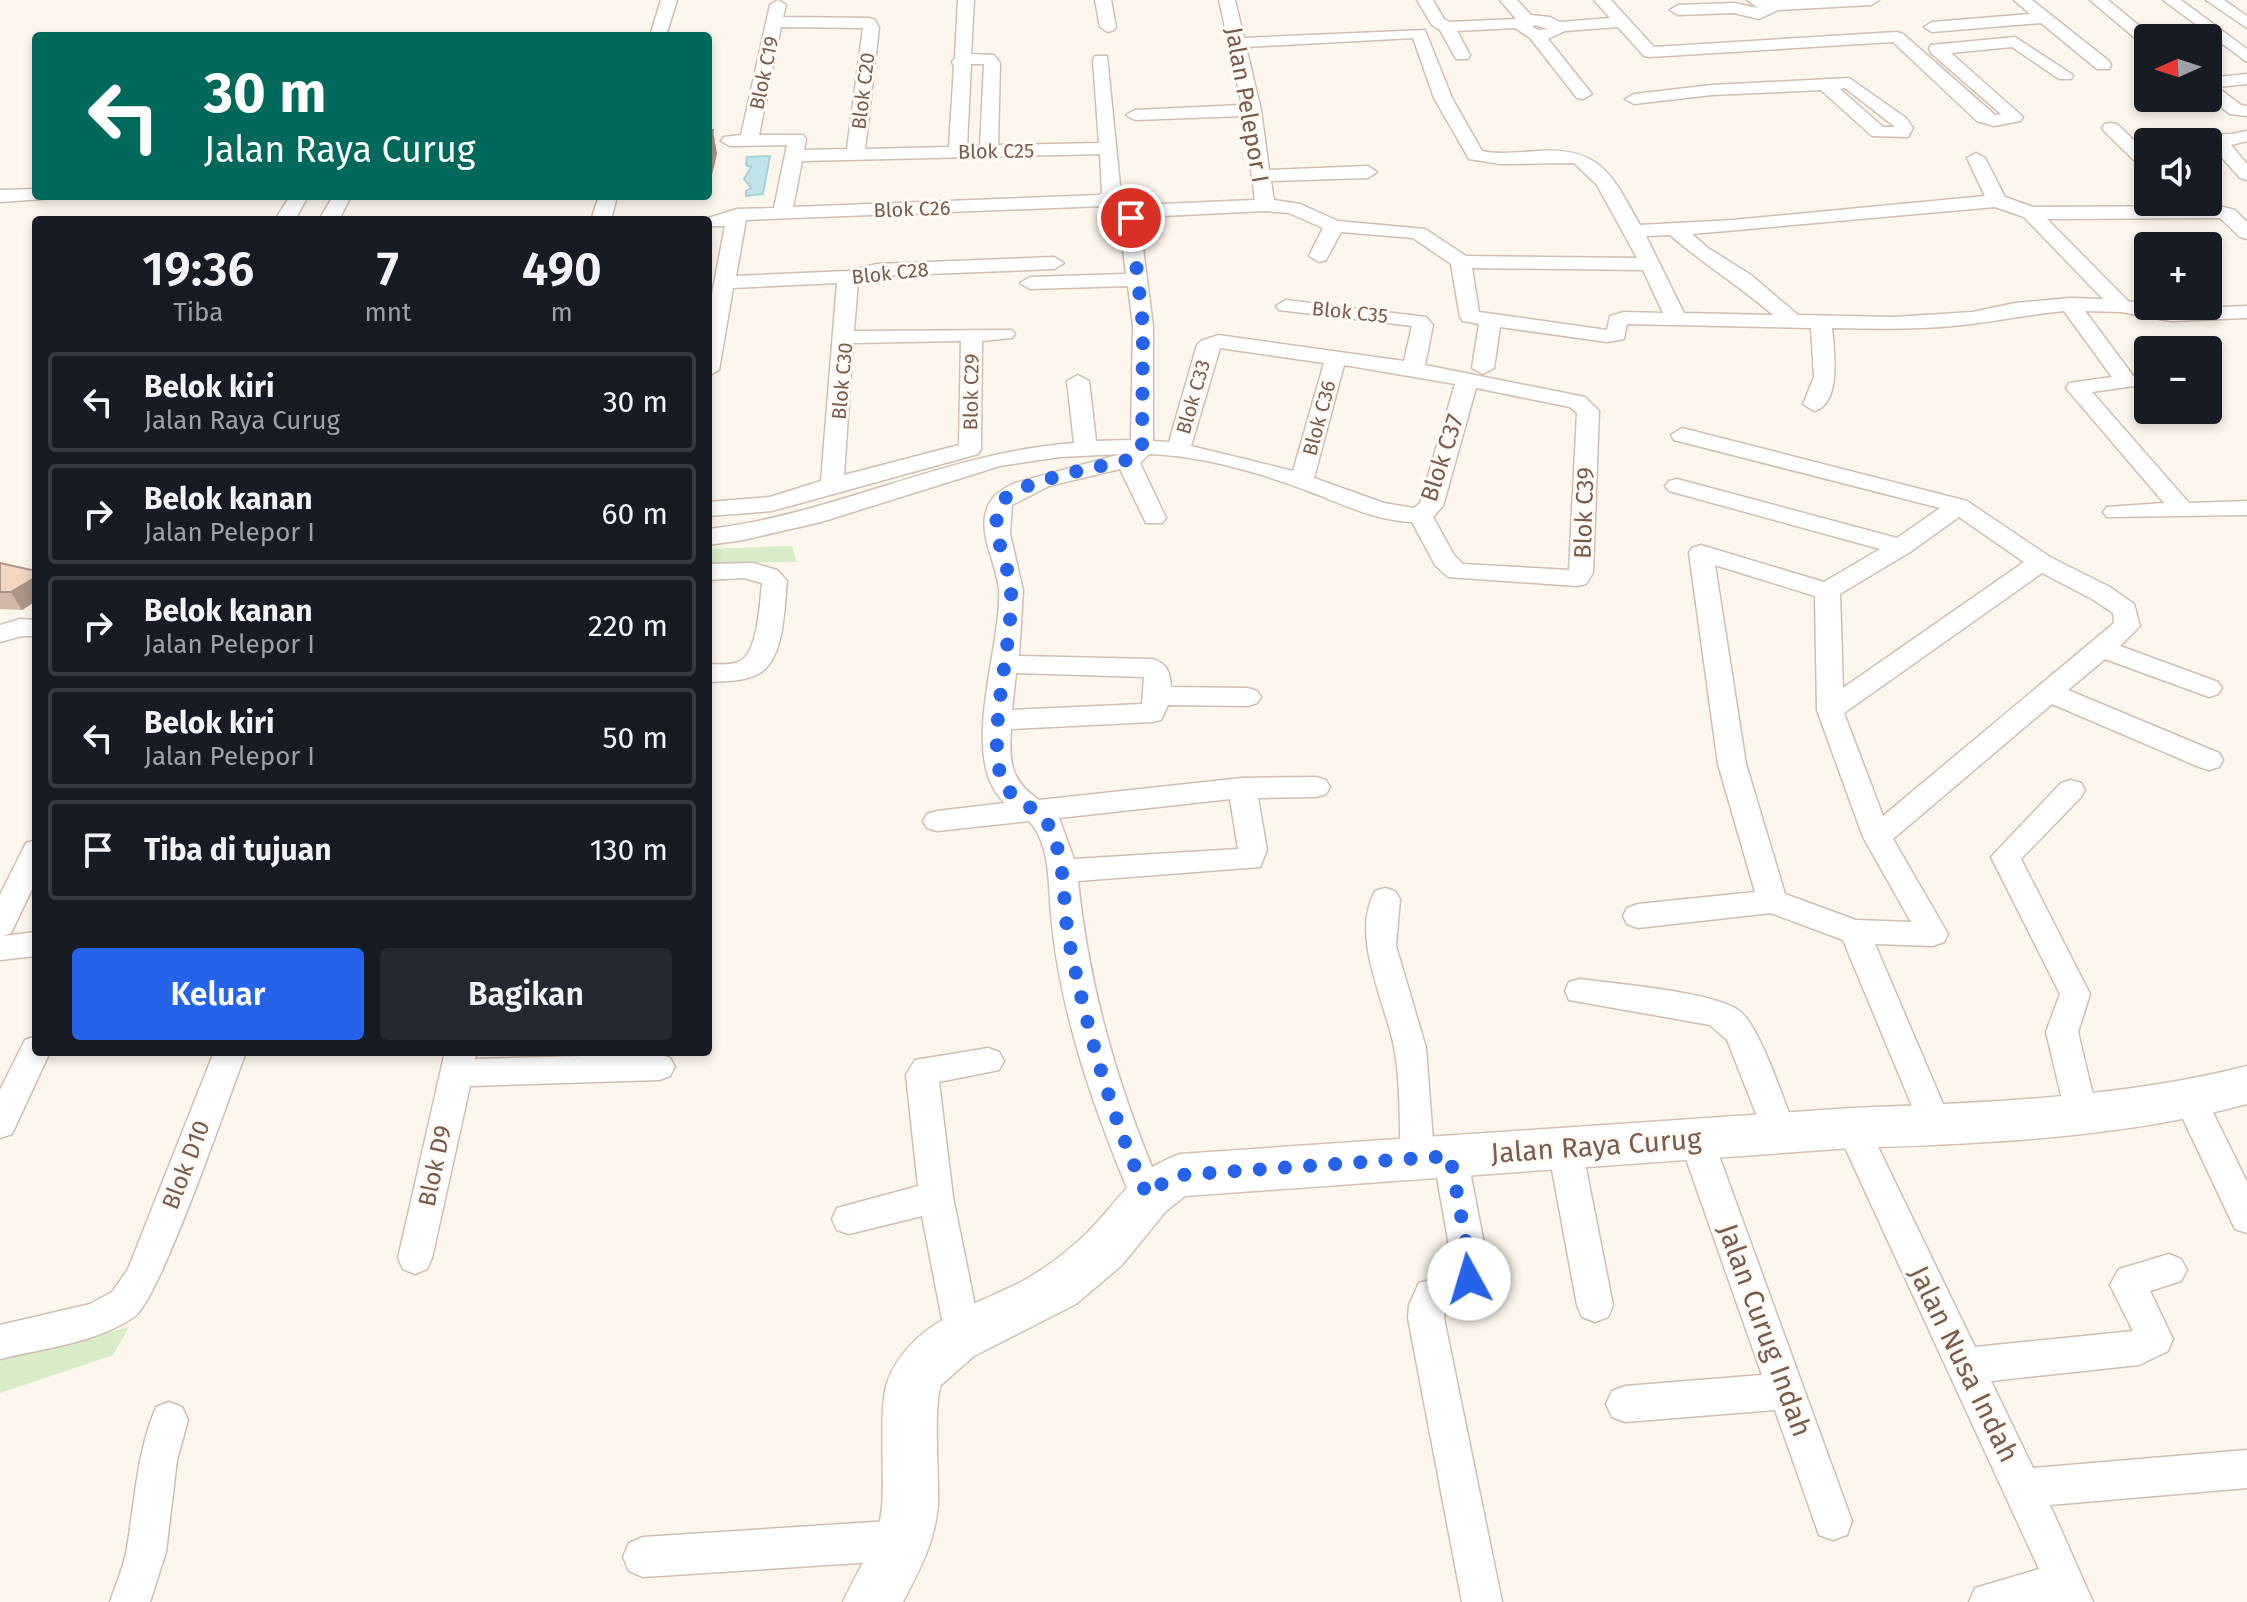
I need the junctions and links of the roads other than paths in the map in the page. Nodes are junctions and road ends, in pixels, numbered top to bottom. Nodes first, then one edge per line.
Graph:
1 (669, 0) edge
2 (966, 0) edge
3 (1103, 0) edge
4 (1227, 0) edge
5 (1425, 0) edge
6 (1508, 0) edge
7 (1602, 0) edge
8 (1871, 0) edge
9 (2022, 0) edge
10 (2098, 0) edge
11 (2171, 0) edge
12 (2214, 0) edge
13 (1737, 4) edge
14 (1674, 5) edge
15 (1763, 7) edge
16 (776, 14) joint
17 (2045, 18) junction
18 (1622, 22) junction
19 (2247, 23) edge
20 (1444, 26) junction
21 (1529, 26) junction
22 (1108, 27) dead end
23 (1932, 27) dead end
24 (2134, 30) edge
25 (659, 32) edge
26 (1248, 39) junction
27 (1801, 43) junction
28 (1710, 49) junction
29 (1937, 49) junction
30 (1680, 51) junction
31 (1911, 51) junction
32 (1462, 55) dead end
33 (2247, 57) edge
34 (1101, 60) dead end
35 (960, 62) junction
36 (2103, 65) dead end
37 (2065, 75) dead end
38 (2247, 79) edge
39 (2222, 83) edge
40 (1825, 84) dead end
41 (1712, 90) junction
42 (1583, 94) dead end
43 (2222, 98) edge
44 (1634, 99) dead end
45 (1252, 110) junction
46 (2247, 111) edge
47 (1135, 115) dead end
48 (2111, 128) dead end
49 (2247, 136) edge
50 (749, 140) junction
51 (730, 141) dead end
52 (856, 146) junction
53 (2222, 146) edge
54 (795, 147) junction
55 (2228, 147) junction
56 (1109, 148) junction
57 (2134, 150) edge
58 (2222, 150) edge
59 (958, 151) junction
60 (989, 151) junction
61 (1976, 158) dead end
62 (1368, 172) dead end
63 (2247, 174) edge
64 (1261, 176) junction
65 (32, 195) edge
66 (0, 196) edge
67 (1997, 201) junction
68 (1265, 205) junction
69 (2134, 209) edge
70 (782, 213) junction
71 (2031, 213) junction
72 (2222, 213) edge
73 (736, 220) junction
74 (712, 221) edge
75 (2244, 225) edge
76 (1334, 226) junction
77 (1674, 228) junction
78 (1633, 231) junction
79 (1319, 256) dead end
80 (1461, 262) junction
81 (1054, 263) dead end
82 (1648, 264) junction
83 (848, 277) junction
84 (1137, 280) junction
85 (725, 282) junction
86 (1030, 283) dead end
87 (2222, 300) edge
88 (2070, 304) junction
89 (1286, 306) dead end
90 (2121, 306) junction
91 (2240, 313) edge
92 (1677, 319) junction
93 (1793, 321) junction
94 (1490, 322) junction
95 (1821, 322) junction
96 (972, 334) junction
97 (1005, 334) dead end
98 (846, 337) junction
99 (712, 349) edge
100 (1336, 356) junction
101 (1413, 369) junction
102 (1475, 374) junction
103 (1078, 381) dead end
104 (1814, 404) dead end
105 (1682, 435) dead end
106 (1086, 449) junction
107 (1178, 450) junction
108 (1134, 453) junction
109 (1302, 481) junction
110 (832, 485) junction
111 (1677, 486) dead end
112 (1959, 506) junction
113 (2181, 508) junction
114 (2247, 508) edge
115 (712, 509) edge
116 (2115, 512) dead end
117 (1420, 515) junction
118 (1154, 518) dead end
119 (712, 537) edge
120 (1901, 547) junction
121 (2041, 562) junction
122 (1457, 571) joint
123 (712, 572) edge
124 (1827, 591) junction
125 (32, 628) edge
126 (0, 634) edge
127 (2101, 648) junction
128 (1007, 664) junction
129 (712, 673) edge
130 (2209, 688) dead end
131 (2048, 692) junction
132 (1158, 696) junction
133 (1248, 697) dead end
134 (1830, 710) junction
135 (999, 720) junction
136 (2209, 760) dead end
137 (1316, 787) dead end
138 (1242, 788) junction
139 (2071, 790) dead end
140 (1032, 810) junction
141 (937, 821) dead end
142 (1877, 837) junction
143 (32, 859) edge
144 (1062, 871) junction
145 (1385, 899) dead end
146 (1772, 901) junction
147 (1638, 916) dead end
148 (0, 925) edge
149 (1855, 932) junction
150 (32, 944) edge
151 (0, 948) edge
152 (1580, 991) dead end
153 (33, 1056) edge
154 (228, 1056) edge
155 (988, 1061) dead end
156 (458, 1063) edge
157 (659, 1067) dead end
158 (2247, 1085) edge
159 (2190, 1100) junction
160 (2081, 1112) junction
161 (0, 1124) edge
162 (1936, 1125) junction
163 (1852, 1128) junction
164 (1780, 1134) junction
165 (1696, 1139) junction
166 (1565, 1148) junction
167 (1434, 1157) junction
168 (1147, 1195) junction
169 (936, 1197) junction
170 (2247, 1218) edge
171 (849, 1219) dead end
172 (415, 1258) dead end
173 (2169, 1270) dead end
174 (1595, 1305) dead end
175 (963, 1335) junction
176 (0, 1342) edge
177 (1965, 1366) junction
178 (1788, 1391) junction
179 (1625, 1404) dead end
180 (169, 1420) dead end
181 (2247, 1469) edge
182 (2023, 1488) junction
183 (1833, 1521) dead end
184 (905, 1540) junction
185 (643, 1557) dead end
186 (2068, 1593) edge
187 (130, 1602) edge
188 (872, 1602) edge
189 (1482, 1602) edge
190 (1989, 1602) edge

1 - 25 street
2 - 35 street
3 - 22 street
4 - 26 street, Jalan Pelepor I
5 - 20 street
6 - 21 street
7 - 18 street
8 - 15 street
9 - 17 street
10 - 24 street
11 - 33 street
12 - 19 street
13 - 14 street
13 - 15 street
14 - 28 street
15 - 27 street
16 - 50 street, Blok C19
16 - 52 street, Blok C20
17 - 23 street
17 - 36 street
18 - 21 street
18 - 30 street
20 - 21 street
20 - 26 street
20 - 32 street
21 - 42 street
26 - 45 street, Jalan Pelepor I
26 - 78 street
27 - 28 street
27 - 31 street
28 - 30 street
29 - 31 street
29 - 31 street
29 - 37 street
30 - 41 street
34 - 56 street
35 - 59 street
35 - 60 street
38 - 39 street
40 - 41 street
41 - 44 street
43 - 46 street
45 - 47 street
45 - 64 street, Jalan Pelepor I
48 - 57 street
49 - 55 street
50 - 51 street, Blok C25
50 - 54 street, Blok C25
52 - 54 street, Blok C25
52 - 59 street, Blok C25
53 - 55 street
54 - 70 street
55 - 58 street
55 - 63 street
56 - 60 street, Blok C25
56 - 70 street, Blok C26
59 - 60 street, Blok C25
61 - 67 street
62 - 64 street
64 - 68 street, Jalan Pelepor I
65 - 66 street
67 - 71 street
67 - 77 street
68 - 76 street
68 - 84 street, Jalan Pelepor I
69 - 71 street
70 - 73 street, Blok C26
71 - 90 street
72 - 75 street
73 - 74 street, Blok C26
73 - 85 street
76 - 79 street
76 - 80 street
77 - 78 street
77 - 93 street
78 - 82 street
80 - 82 street
80 - 94 street
81 - 83 street, Blok C28
82 - 92 street
83 - 85 street, Blok C28
83 - 98 street, Blok C30
84 - 86 street
84 - 108 street, Jalan Pelepor I
85 - 99 street
87 - 91 street
88 - 90 street
88 - 95 street
88 - 113 street
89 - 101 street, Blok C35
90 - 91 street
92 - 93 street
92 - 94 street
93 - 95 street
94 - 102 street, Blok C37
95 - 104 street
96 - 97 street
96 - 98 street
96 - 110 street, Blok C29
98 - 110 street, Blok C30
100 - 101 street
100 - 107 street, Blok C33
100 - 109 street, Blok C36
101 - 102 street
102 - 117 street, Blok C37
102 - 122 street, Blok C39
103 - 106 street
105 - 112 street
106 - 108 street
106 - 119 street
107 - 108 street
107 - 109 street
108 - 118 street
108 - 128 street
109 - 117 street
110 - 115 street
111 - 120 street
112 - 120 street
112 - 121 street
113 - 114 street
113 - 116 street
117 - 122 street, Blok C37
120 - 124 street
121 - 127 street
121 - 134 street
123 - 129 street
124 - 134 street
124 - 146 street
125 - 126 street
127 - 130 street
127 - 131 street
128 - 132 street
128 - 135 street
131 - 136 street
131 - 142 street
132 - 133 street
132 - 135 street
134 - 142 street
135 - 140 street
137 - 138 street
138 - 140 street
138 - 144 street
139 - 160 street
140 - 141 street
140 - 144 street
142 - 149 street
143 - 148 street
144 - 168 street
145 - 167 street
146 - 147 street
146 - 149 street
149 - 162 street
150 - 151 street
152 - 164 street
153 - 161 street
154 - 176 street, Blok D10
155 - 169 street
156 - 157 street, Blok D9
156 - 172 street, Blok D9
158 - 159 main road, Jalan Raya Curug
159 - 160 main road, Jalan Raya Curug
159 - 170 street
160 - 162 main road, Jalan Raya Curug
162 - 163 main road, Jalan Raya Curug
163 - 164 main road, Jalan Raya Curug
163 - 177 street, Jalan Nusa Indah
164 - 165 main road, Jalan Raya Curug
165 - 166 main road, Jalan Raya Curug
165 - 178 street, Jalan Curug Indah
166 - 167 main road, Jalan Raya Curug
166 - 174 street
167 - 168 main road, Jalan Raya Curug
167 - 189 street
168 - 175 main road, Jalan Raya Curug
169 - 171 street
169 - 175 street
173 - 177 street
175 - 184 main road, Jalan Raya Curug
177 - 182 street, Jalan Nusa Indah
178 - 179 street
178 - 183 street, Jalan Curug Indah
180 - 187 street
181 - 182 street
182 - 186 street, Jalan Nusa Indah
184 - 185 street
184 - 188 main road, Jalan Raya Curug
186 - 190 street

